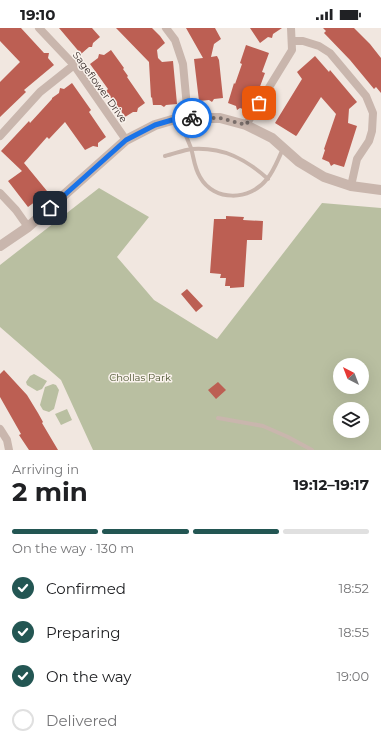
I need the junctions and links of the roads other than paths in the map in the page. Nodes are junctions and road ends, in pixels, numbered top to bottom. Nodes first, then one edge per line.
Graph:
1 (39, 28) edge
2 (166, 28) edge
3 (291, 28) edge
4 (292, 41) junction
5 (74, 65) junction
6 (183, 118) junction
7 (246, 125) junction
8 (0, 136) edge
9 (126, 140) junction
10 (191, 149) junction
11 (284, 149) junction
12 (165, 156) dead end
13 (268, 179) junction
14 (351, 186) junction
15 (381, 190) edge
16 (0, 193) edge
17 (28, 227) junction
18 (0, 246) edge
19 (218, 418) dead end
20 (0, 429) edge
21 (9, 450) edge
22 (312, 450) edge

1 - 5 street, Sageflower Drive
2 - 6 street
3 - 4 street
4 - 7 street
4 - 14 street
5 - 8 street
5 - 9 street, Sageflower Drive
6 - 7 street
6 - 9 street
6 - 10 lane
7 - 11 street
9 - 17 street
10 - 12 lane
10 - 13 lane
10 - 13 lane
11 - 13 lane
11 - 14 street
14 - 15 street
16 - 17 street
17 - 18 street
19 - 22 lane
20 - 21 street

